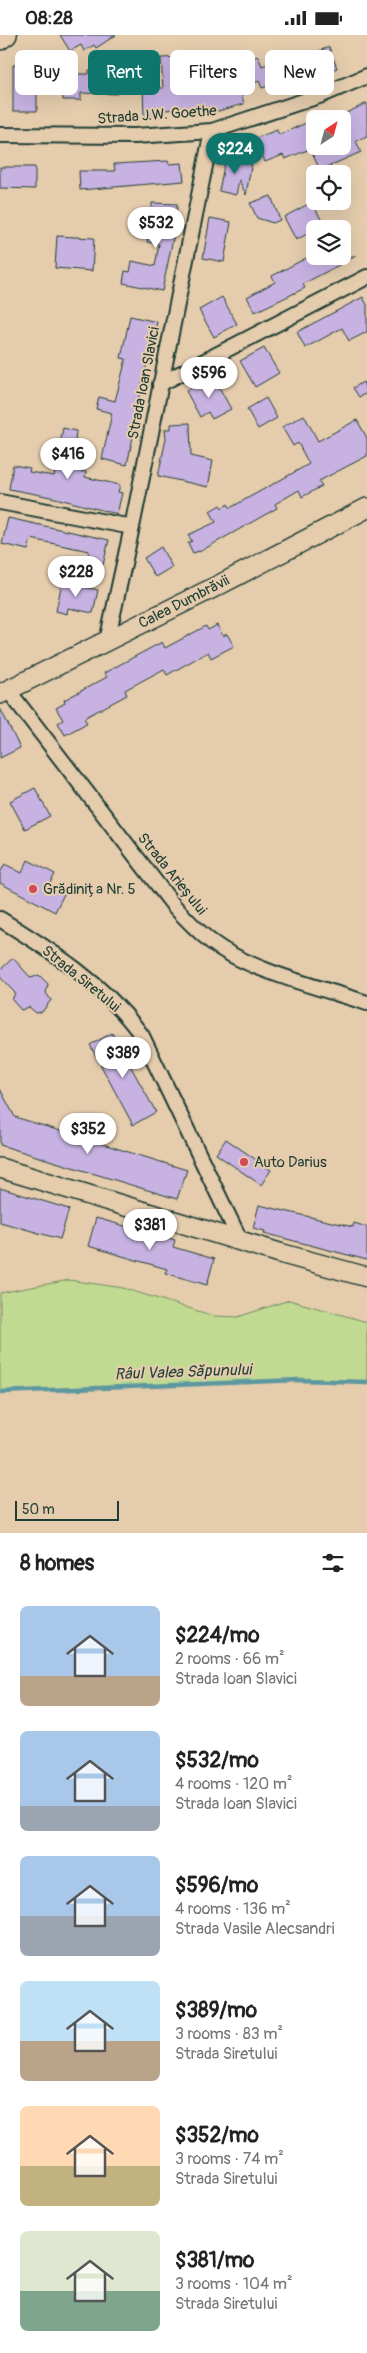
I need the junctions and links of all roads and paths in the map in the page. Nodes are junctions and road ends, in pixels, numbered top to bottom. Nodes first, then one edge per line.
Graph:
1 (7, 35) edge
2 (0, 40) edge
3 (367, 76) edge
4 (212, 131) junction
5 (0, 135) edge
6 (367, 277) edge
7 (160, 384) junction
8 (0, 502) edge
9 (367, 507) edge
10 (132, 527) junction
11 (107, 641) junction
12 (4, 692) edge
13 (0, 919) edge
14 (367, 1003) edge
15 (0, 1169) edge
16 (240, 1240) junction
17 (367, 1277) edge

1 - 2 main road
3 - 4 street, Strada J.W. Goethe
4 - 5 street, Strada J.W. Goethe
4 - 7 street, Strada Ioan Slavici
6 - 7 street
7 - 10 street, Strada Ioan Slavici
8 - 10 street
9 - 11 main road, Calea Dumbrăvii
10 - 11 street, Strada Ioan Slavici
11 - 12 main road, Calea Dumbrăvii
12 - 14 street, Strada Arieșului
13 - 16 street, Strada Siretului
15 - 16 main road
16 - 17 main road

